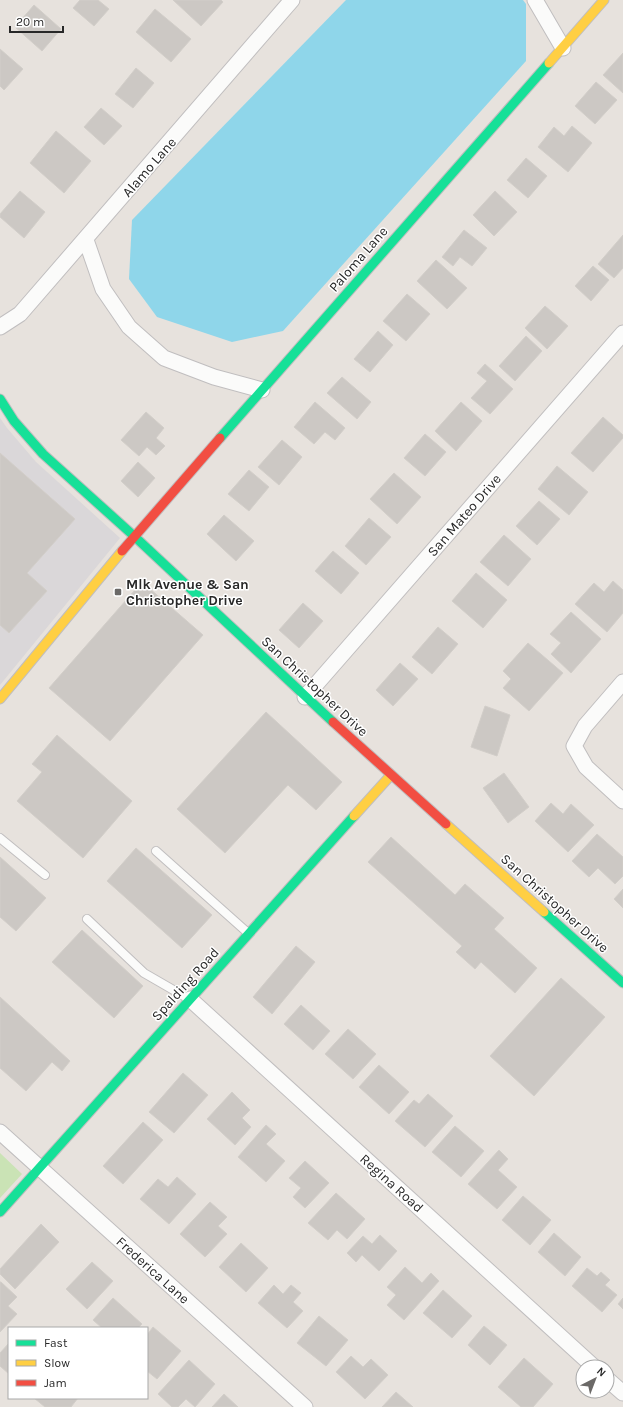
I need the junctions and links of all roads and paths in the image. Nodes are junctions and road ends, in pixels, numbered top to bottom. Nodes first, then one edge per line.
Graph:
1 (292, 0) edge
2 (535, 0) edge
3 (604, 0) edge
4 (563, 48) junction
5 (86, 240) junction
6 (0, 327) edge
7 (623, 333) edge
8 (262, 390) junction
9 (0, 399) edge
10 (134, 536) junction
11 (623, 682) edge
12 (305, 697) junction
13 (0, 699) edge
14 (391, 775) junction
15 (623, 801) edge
16 (0, 838) edge
17 (156, 851) dead end
18 (45, 875) dead end
19 (87, 919) dead end
20 (248, 934) junction
21 (623, 983) edge
22 (190, 999) junction
23 (0, 1132) edge
24 (39, 1168) junction
25 (0, 1212) edge
26 (585, 1359) edge
27 (615, 1386) edge
28 (623, 1393) edge
29 (305, 1407) edge

1 - 5 street, Alamo Lane
2 - 4 street
3 - 4 street, Paloma Lane
4 - 8 street, Paloma Lane
5 - 6 street, Alamo Lane
5 - 8 street
7 - 12 street, San Mateo Drive
8 - 10 street, Paloma Lane
9 - 10 street, San Christopher Drive
10 - 12 street, San Christopher Drive
10 - 13 street, Paloma Lane
11 - 15 street
12 - 14 street, San Christopher Drive
14 - 20 street, Spalding Road
14 - 21 street, San Christopher Drive
16 - 18 lane
17 - 20 lane
19 - 22 lane
20 - 22 street, Spalding Road
22 - 24 street, Spalding Road
22 - 26 street, Regina Road
23 - 24 street, Frederica Lane
24 - 25 street, Spalding Road
24 - 29 street, Frederica Lane
27 - 28 street

